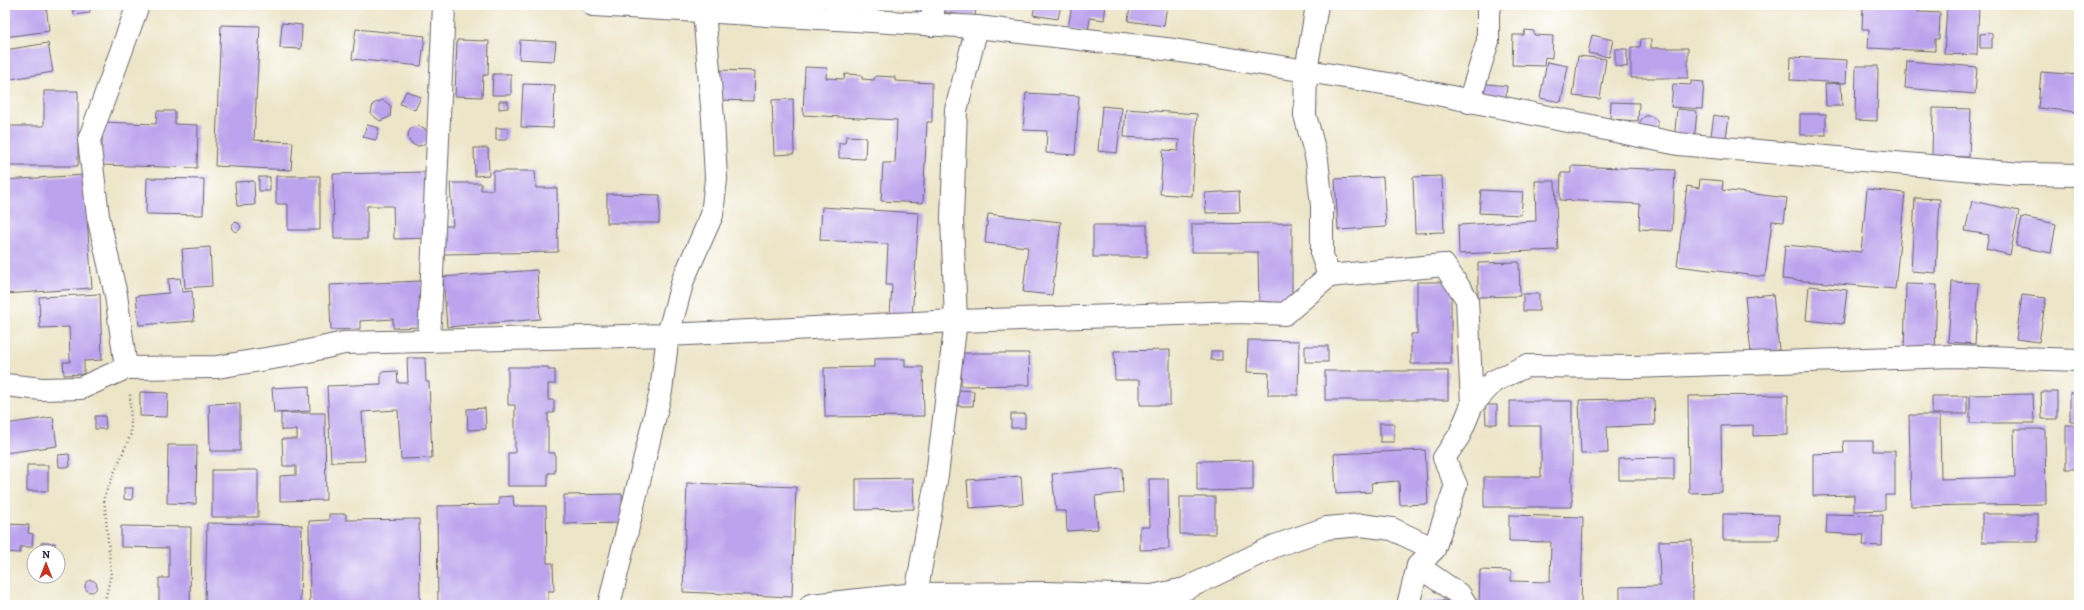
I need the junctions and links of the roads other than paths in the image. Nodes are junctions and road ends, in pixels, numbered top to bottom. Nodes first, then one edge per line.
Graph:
1 (138, 5) edge
2 (444, 5) edge
3 (593, 5) edge
4 (1317, 5) edge
5 (1491, 5) edge
6 (704, 11) junction
7 (933, 15) edge
8 (976, 27) junction
9 (1306, 71) junction
10 (1468, 102) junction
11 (2079, 175) edge
12 (1329, 276) junction
13 (956, 321) junction
14 (668, 335) junction
15 (429, 341) junction
16 (2079, 360) edge
17 (126, 368) junction
18 (5, 385) edge
19 (1472, 404) junction
20 (1434, 549) junction
21 (1418, 566) junction
22 (1184, 597) edge
23 (918, 599) edge
24 (609, 605) edge
25 (811, 605) edge
26 (1408, 605) edge
27 (1466, 605) edge

1 - 17 street
2 - 15 street
3 - 6 street
4 - 9 street
5 - 10 street
6 - 7 street
6 - 14 street
7 - 8 street
8 - 9 street
8 - 13 street
9 - 10 street
9 - 12 street
10 - 11 street
12 - 13 street
12 - 19 street
13 - 14 street
13 - 23 street
14 - 15 street
14 - 24 street
15 - 17 street
16 - 19 street
17 - 18 street
19 - 20 street
20 - 21 street
20 - 22 street
21 - 26 street
21 - 27 street
22 - 23 street
23 - 25 street

